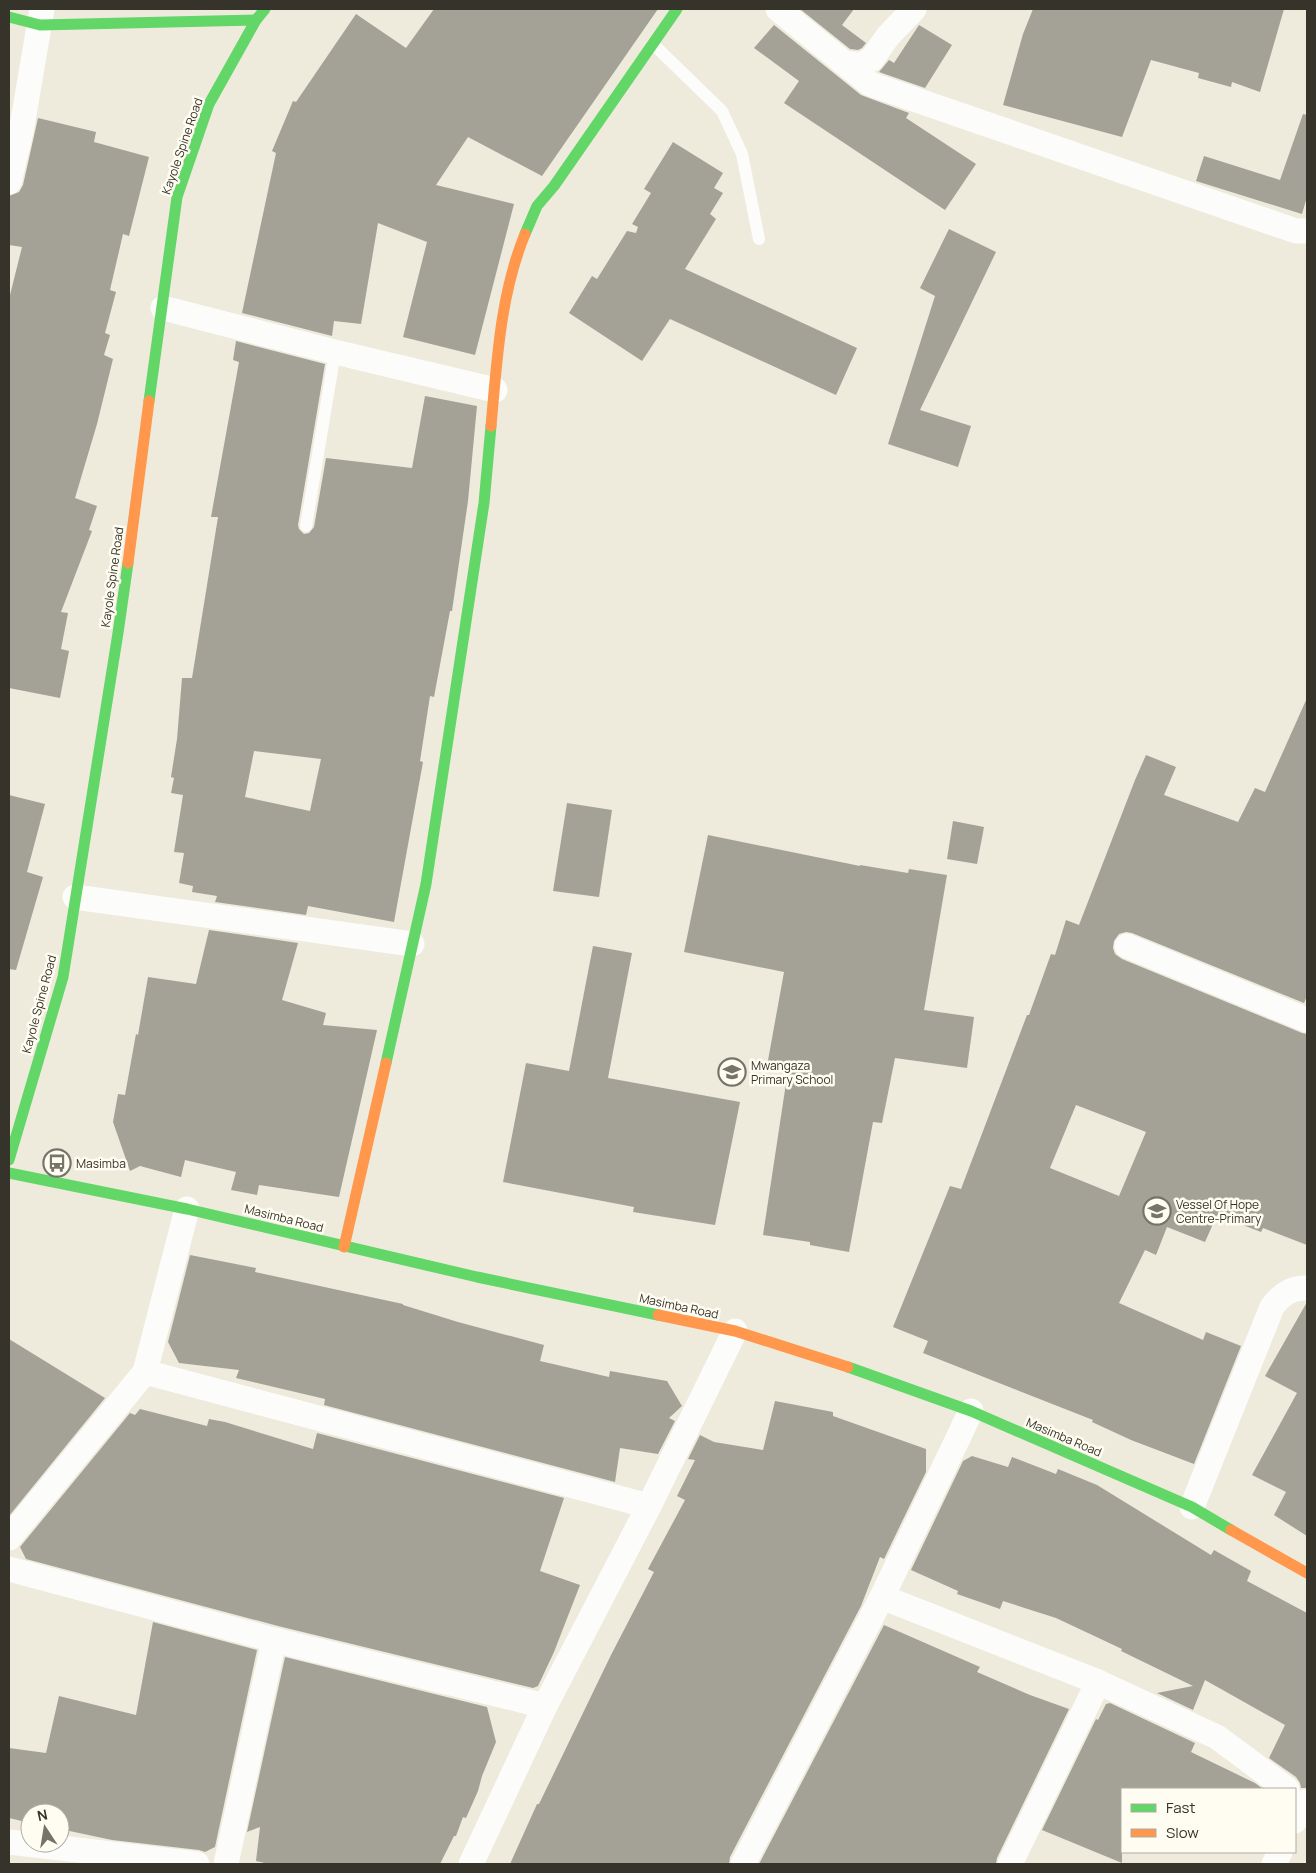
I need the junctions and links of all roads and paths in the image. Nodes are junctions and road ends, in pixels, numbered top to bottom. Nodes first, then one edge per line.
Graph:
1 (265, 9) edge
2 (677, 9) edge
3 (778, 9) edge
4 (914, 9) edge
5 (9, 17) edge
6 (41, 17) edge
7 (256, 20) junction
8 (653, 44) junction
9 (845, 63) junction
10 (9, 182) edge
11 (1307, 231) edge
12 (759, 239) dead end
13 (163, 308) junction
14 (335, 352) junction
15 (495, 390) junction
16 (306, 526) dead end
17 (75, 897) junction
18 (412, 944) junction
19 (1128, 946) dead end
20 (1307, 1020) edge
21 (9, 1160) edge
22 (9, 1174) edge
23 (187, 1208) junction
24 (344, 1248) junction
25 (1307, 1288) edge
26 (735, 1331) junction
27 (145, 1372) junction
28 (971, 1411) junction
29 (648, 1506) junction
30 (1192, 1507) junction
31 (9, 1538) edge
32 (9, 1569) edge
33 (1307, 1573) edge
34 (882, 1597) junction
35 (274, 1640) junction
36 (1098, 1682) junction
37 (545, 1706) junction
38 (1281, 1788) edge
39 (9, 1842) edge
40 (197, 1864) edge
41 (226, 1864) edge
42 (471, 1864) edge
43 (742, 1864) edge
44 (1010, 1864) edge

1 - 7 street, Kayole Spine Road
2 - 8 street
3 - 9 street
4 - 9 street
5 - 6 street
6 - 7 street
6 - 10 street
7 - 13 street, Kayole Spine Road
8 - 12 lane
8 - 15 street
9 - 11 street
13 - 14 street
13 - 17 street, Kayole Spine Road
14 - 15 street
14 - 16 lane
15 - 18 street
17 - 18 street
17 - 21 street, Kayole Spine Road
18 - 24 street
19 - 20 street
22 - 23 street, Masimba Road
23 - 24 street, Masimba Road
23 - 27 street
24 - 26 street, Masimba Road
25 - 30 street
26 - 28 street, Masimba Road
26 - 29 street
27 - 29 street
27 - 31 street
28 - 30 street, Masimba Road
28 - 34 street
29 - 37 street
30 - 33 street, Masimba Road
32 - 35 street
34 - 36 street
34 - 43 street
35 - 37 street
35 - 41 street
36 - 38 street
36 - 44 street
37 - 42 street
39 - 40 street

